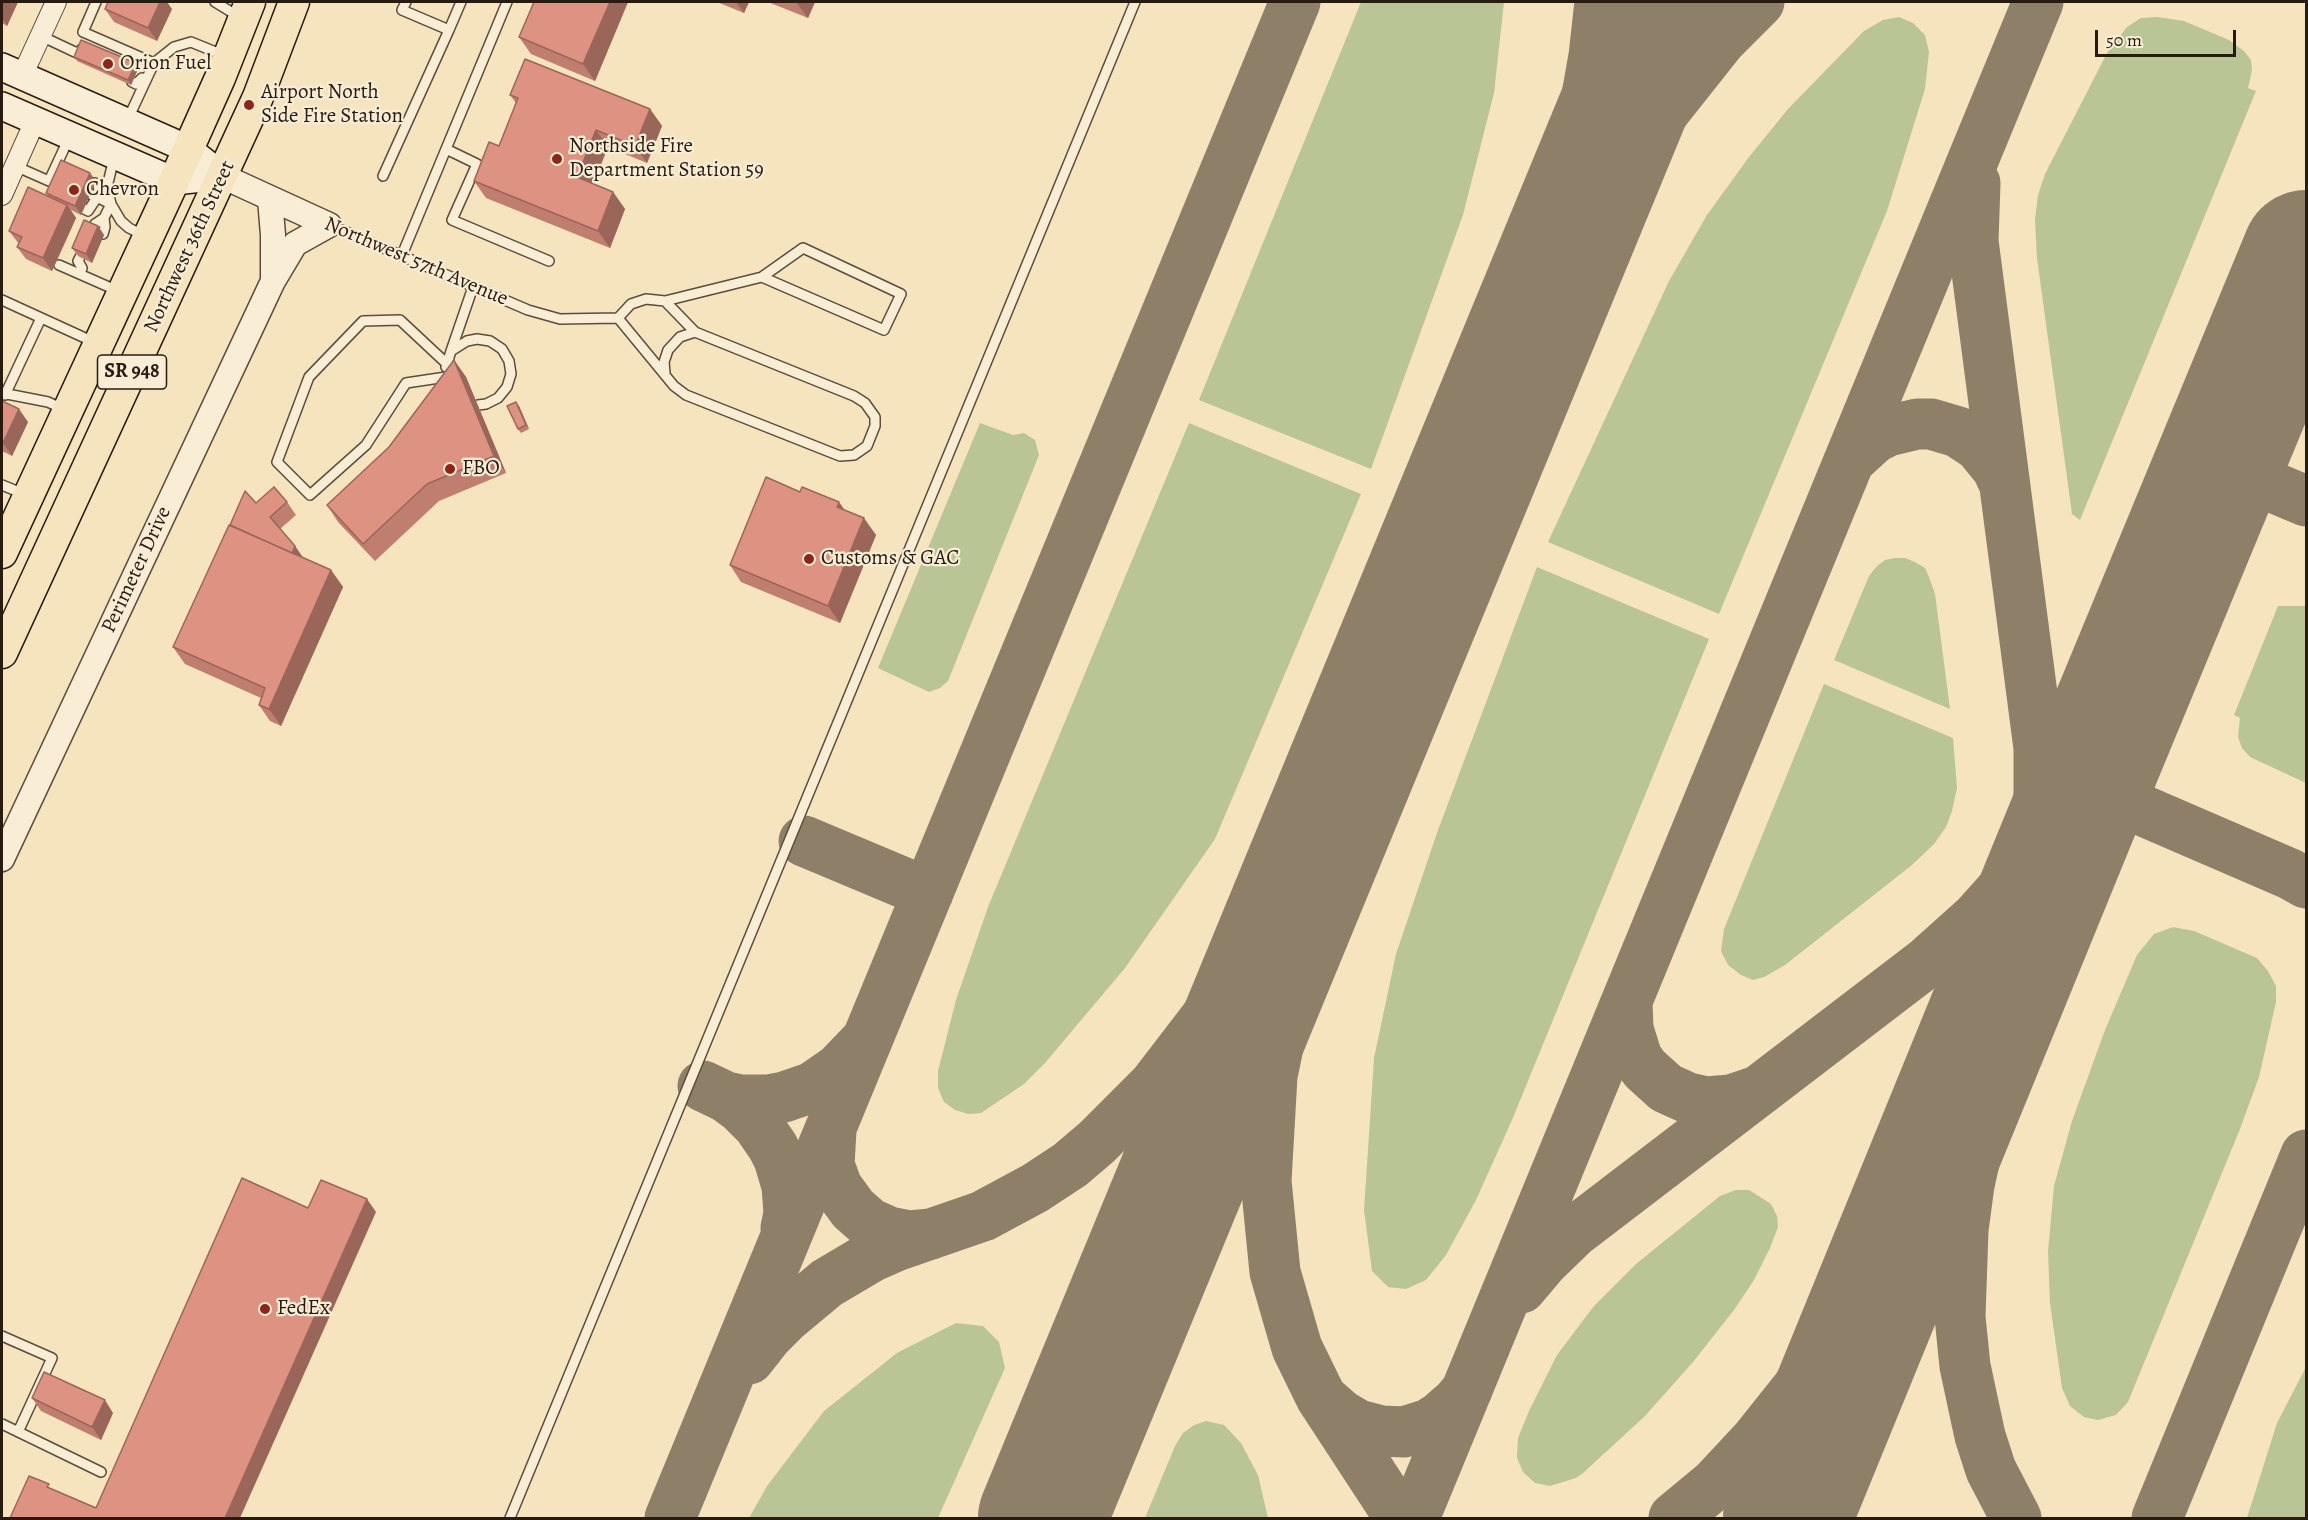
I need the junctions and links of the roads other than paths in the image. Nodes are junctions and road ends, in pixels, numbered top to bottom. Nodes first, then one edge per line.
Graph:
1 (56, 2) edge
2 (96, 2) edge
3 (215, 2) edge
4 (294, 2) edge
5 (406, 2) edge
6 (461, 2) edge
7 (507, 2) edge
8 (1135, 2) edge
9 (247, 11) edge
10 (449, 30) junction
11 (83, 32) junction
12 (40, 36) junction
13 (228, 57) junction
14 (154, 63) junction
15 (12, 71) edge
16 (2, 106) edge
17 (36, 121) junction
18 (127, 122) junction
19 (70, 136) junction
20 (188, 148) junction
21 (446, 149) junction
22 (115, 155) junction
23 (15, 166) junction
24 (65, 171) edge
25 (222, 176) junction
26 (383, 176) dead end
27 (56, 179) junction
28 (174, 181) junction
29 (95, 183) dead end
30 (50, 194) edge
31 (2, 195) edge
32 (94, 195) junction
33 (270, 199) junction
34 (111, 204) junction
35 (84, 209) dead end
36 (104, 218) junction
37 (329, 225) junction
38 (93, 229) edge
39 (103, 234) dead end
40 (148, 238) junction
41 (402, 255) junction
42 (549, 261) dead end
43 (60, 265) dead end
44 (762, 277) junction
45 (273, 281) junction
46 (474, 287) junction
47 (123, 293) junction
48 (2, 300) edge
49 (665, 301) junction
50 (41, 318) junction
51 (618, 318) junction
52 (695, 332) junction
53 (99, 344) junction
54 (450, 351) junction
55 (446, 363) junction
56 (665, 375) junction
57 (446, 377) junction
58 (450, 390) edge
59 (3, 394) edge
60 (478, 405) dead end
61 (68, 412) junction
62 (15, 490) edge
63 (2, 553) edge
64 (2, 653) edge
65 (2, 859) edge
66 (2, 1336) edge
67 (2, 1424) edge
68 (18, 1432) junction
69 (101, 1472) dead end
70 (510, 1518) edge

1 - 12 street
2 - 11 lane
3 - 9 lane
4 - 25 main road, Northwest 36th Street / SR 948
5 - 10 lane
6 - 10 lane
7 - 21 lane
8 - 70 lane
9 - 13 main road, Northwest 36th Street / SR 948
10 - 26 lane
11 - 12 lane
11 - 14 lane
12 - 15 street
13 - 14 lane
13 - 20 main road, Northwest 36th Street / SR 948
14 - 18 lane
15 - 18 main road, Northwest 57th Avenue
16 - 17 main road
17 - 19 main road
17 - 23 street
18 - 20 main road, Northwest 57th Avenue
19 - 22 main road
19 - 27 lane
20 - 25 main road, Northwest 57th Avenue
20 - 28 main road, Northwest 36th Street / SR 948
21 - 41 lane
21 - 42 lane
22 - 28 main road
22 - 34 lane
23 - 27 lane
23 - 31 street
24 - 27 lane
25 - 28 main road
25 - 33 street, Northwest 57th Avenue
25 - 64 main road, Northwest 36th Street / SR 948
27 - 30 lane
28 - 40 main road, Northwest 36th Street / SR 948
29 - 32 lane
32 - 34 lane
32 - 35 lane
33 - 37 street, Northwest 57th Avenue
33 - 45 street, Perimeter Drive
34 - 36 lane
34 - 40 lane
36 - 38 lane
36 - 39 lane
37 - 41 lane, Northwest 57th Avenue
37 - 45 street, Perimeter Drive
40 - 47 main road, Northwest 36th Street / SR 948
41 - 46 lane, Northwest 57th Avenue
43 - 47 lane
44 - 44 lane
44 - 49 lane
45 - 65 street, Perimeter Drive
46 - 51 lane, Northwest 57th Avenue
46 - 54 lane
47 - 53 main road, Northwest 36th Street / SR 948
48 - 50 lane
49 - 51 lane
49 - 52 lane
50 - 53 lane
50 - 59 lane
51 - 56 lane
52 - 56 lane
52 - 56 lane
53 - 61 main road, Northwest 36th Street / SR 948
54 - 55 lane
54 - 60 lane
55 - 57 lane
55 - 57 lane
57 - 58 lane
59 - 61 lane
61 - 62 main road, Northwest 36th Street / SR 948
62 - 63 main road, Northwest 36th Street / SR 948
66 - 68 lane
67 - 68 lane
68 - 69 lane

